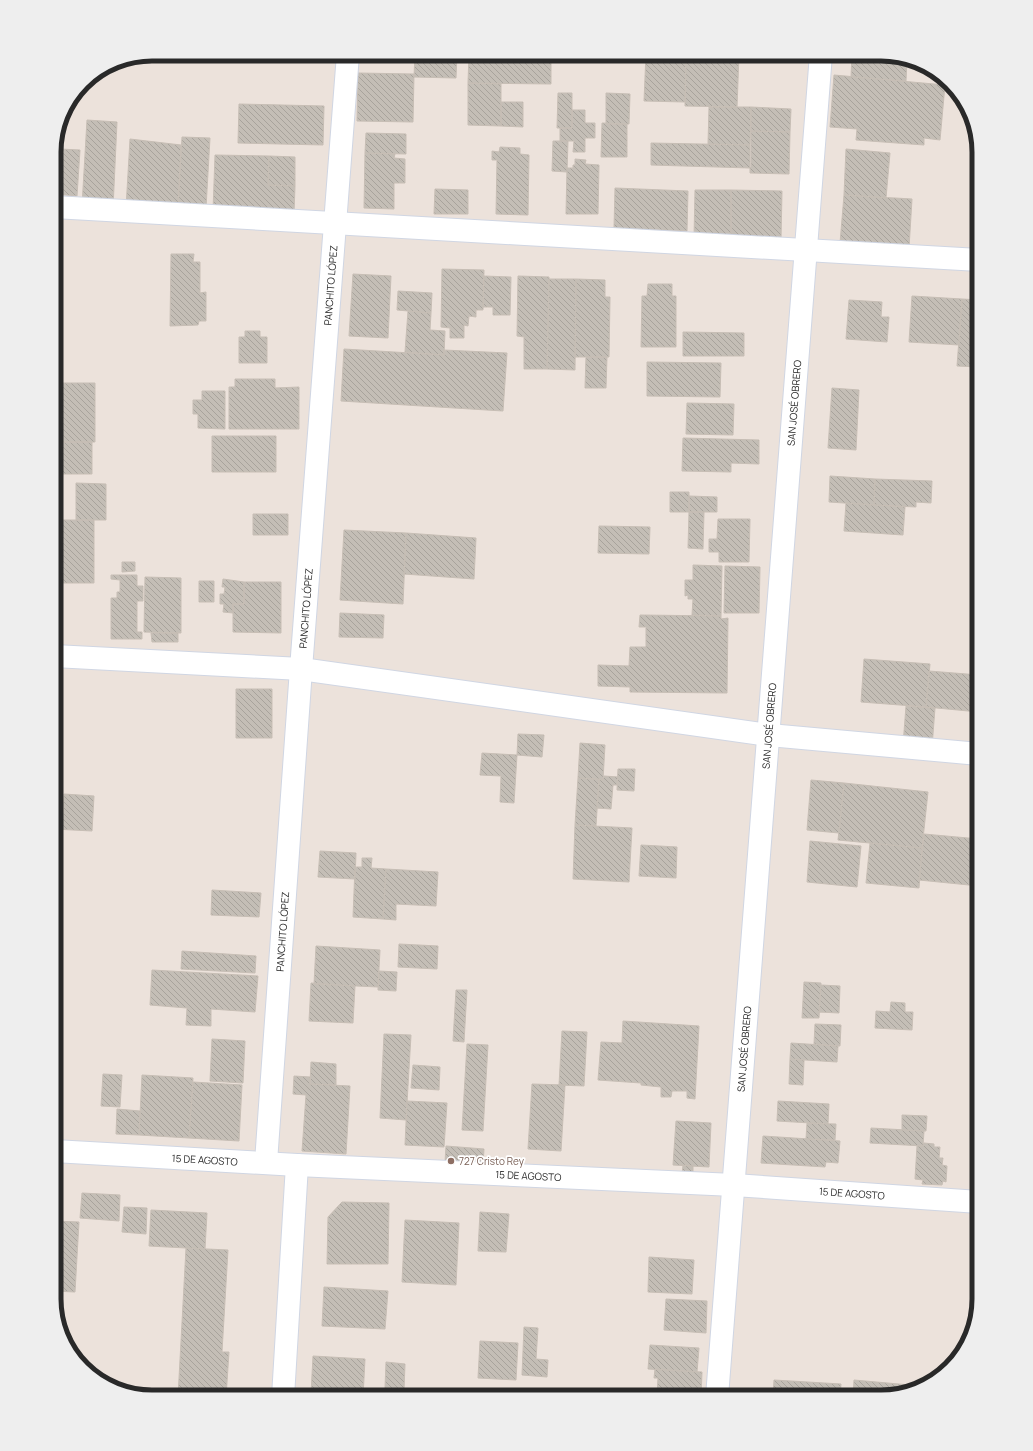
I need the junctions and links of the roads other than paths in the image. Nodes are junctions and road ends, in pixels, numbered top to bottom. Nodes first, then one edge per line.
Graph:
1 (347, 61) edge
2 (820, 61) edge
3 (61, 207) edge
4 (335, 224) junction
5 (806, 250) junction
6 (972, 260) edge
7 (61, 656) edge
8 (301, 669) junction
9 (769, 735) junction
10 (972, 753) edge
11 (61, 1150) edge
12 (266, 1162) junction
13 (297, 1165) junction
14 (734, 1185) junction
15 (972, 1202) edge
16 (283, 1390) edge
17 (718, 1390) edge

1 - 4 street, PANCHITO LÓPEZ
2 - 5 street, SAN JOSÉ OBRERO
3 - 4 street
4 - 5 street
4 - 8 street, PANCHITO LÓPEZ
5 - 6 street
5 - 9 street, SAN JOSÉ OBRERO
7 - 8 street
8 - 9 street
8 - 12 street, PANCHITO LÓPEZ
9 - 10 street
9 - 14 street, SAN JOSÉ OBRERO
11 - 12 street, 15 DE AGOSTO
12 - 13 street, 15 DE AGOSTO
13 - 14 street, 15 DE AGOSTO
13 - 16 street
14 - 15 street, 15 DE AGOSTO
14 - 17 street, SAN JOSÉ OBRERO

